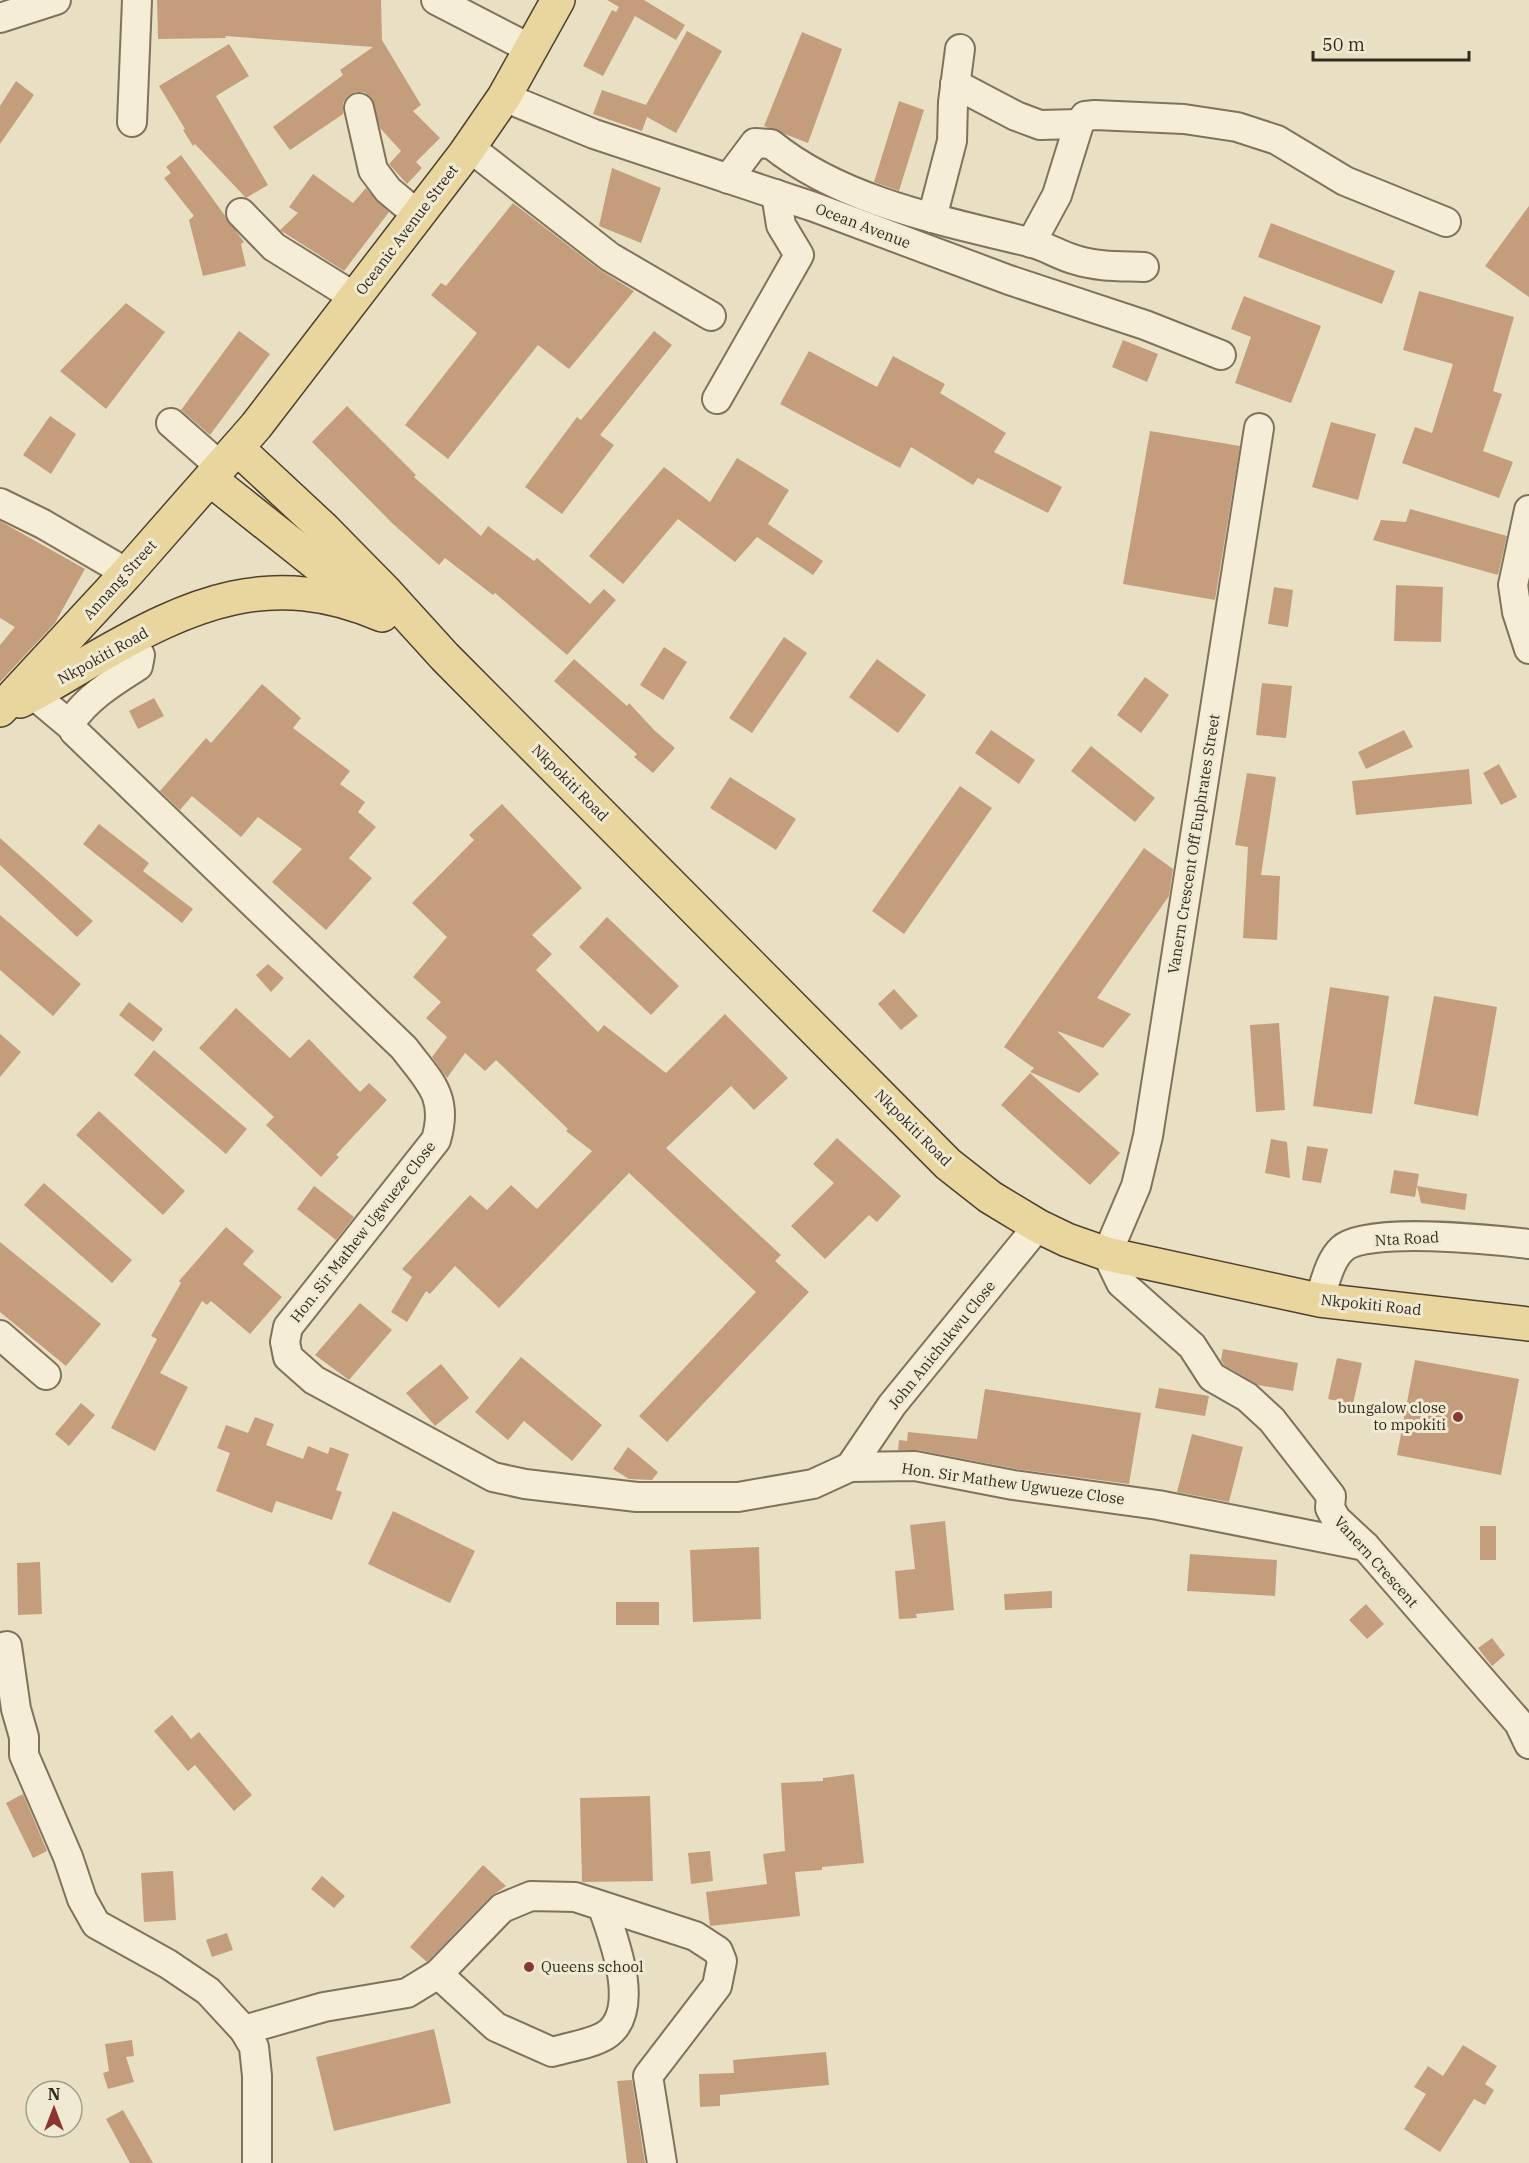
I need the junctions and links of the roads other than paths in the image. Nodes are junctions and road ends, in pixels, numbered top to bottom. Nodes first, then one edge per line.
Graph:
1 (56, 0) edge
2 (137, 0) edge
3 (436, 0) edge
4 (558, 0) edge
5 (0, 18) edge
6 (960, 49) dead end
7 (531, 50) junction
8 (955, 84) junction
9 (504, 97) junction
10 (359, 108) dead end
11 (132, 122) dead end
12 (1079, 124) junction
13 (469, 147) junction
14 (728, 179) junction
15 (776, 194) junction
16 (241, 213) dead end
17 (419, 216) junction
18 (932, 218) junction
19 (1446, 222) dead end
20 (1031, 243) junction
21 (1144, 267) dead end
22 (356, 298) junction
23 (711, 316) dead end
24 (1221, 355) dead end
25 (717, 399) dead end
26 (171, 423) dead end
27 (1259, 428) dead end
28 (223, 465) junction
29 (0, 503) edge
30 (1529, 510) edge
31 (324, 529) junction
32 (301, 552) junction
33 (127, 573) junction
34 (265, 591) junction
35 (382, 615) junction
36 (131, 639) junction
37 (1529, 649) edge
38 (445, 657) junction
39 (34, 695) junction
40 (0, 710) edge
41 (71, 726) junction
42 (1038, 1226) junction
43 (1529, 1244) edge
44 (1107, 1254) junction
45 (1319, 1299) junction
46 (1529, 1323) edge
47 (0, 1335) edge
48 (46, 1375) dead end
49 (850, 1467) junction
50 (1365, 1546) junction
51 (3, 1647) edge
52 (1529, 1744) edge
53 (603, 1908) junction
54 (438, 1974) junction
55 (244, 2030) junction
56 (257, 2163) edge
57 (662, 2163) edge

1 - 5 street
2 - 11 street
3 - 7 street
4 - 7 main road, Oceanic Avenue Street
6 - 8 street
7 - 9 main road, Oceanic Avenue Street
8 - 12 street
8 - 18 street
9 - 13 main road, Oceanic Avenue Street
9 - 14 street, Ocean Avenue
10 - 17 street
12 - 19 street
12 - 20 street
13 - 17 main road, Oceanic Avenue Street
13 - 23 street
14 - 15 street, Ocean Avenue
14 - 18 street
15 - 24 street, Ocean Avenue
15 - 25 street
16 - 22 street
17 - 22 main road, Oceanic Avenue Street
18 - 20 street
20 - 21 street
22 - 28 main road, Oceanic Avenue Street
26 - 28 street
27 - 44 street, Vanern Crescent Off Euphrates Street
28 - 31 main road
28 - 32 main road
28 - 33 main road, Annang Street
29 - 33 street
30 - 37 street
31 - 32 main road
31 - 38 main road
32 - 34 main road
32 - 35 main road
33 - 40 main road, Annang Street
34 - 35 main road, Nkpokiti Road
34 - 36 main road, Nkpokiti Road
35 - 38 main road
36 - 39 main road, Nkpokiti Road
36 - 41 street
38 - 42 main road, Nkpokiti Road
39 - 40 main road, Nkpokiti Road
39 - 41 street, Hon. Sir Mathew Ugwueze Close
41 - 49 street, Hon. Sir Mathew Ugwueze Close
42 - 44 main road, Nkpokiti Road
42 - 49 street, John Anichukwu Close
43 - 45 street, Nta Road
44 - 45 main road, Nkpokiti Road
44 - 50 street, Vanern Crescent
45 - 46 main road, Nkpokiti Road
47 - 48 street
49 - 50 street, Hon. Sir Mathew Ugwueze Close
50 - 52 street, Vanern Crescent
51 - 55 street
53 - 54 street
53 - 54 street
53 - 57 street
54 - 55 street
55 - 56 street

